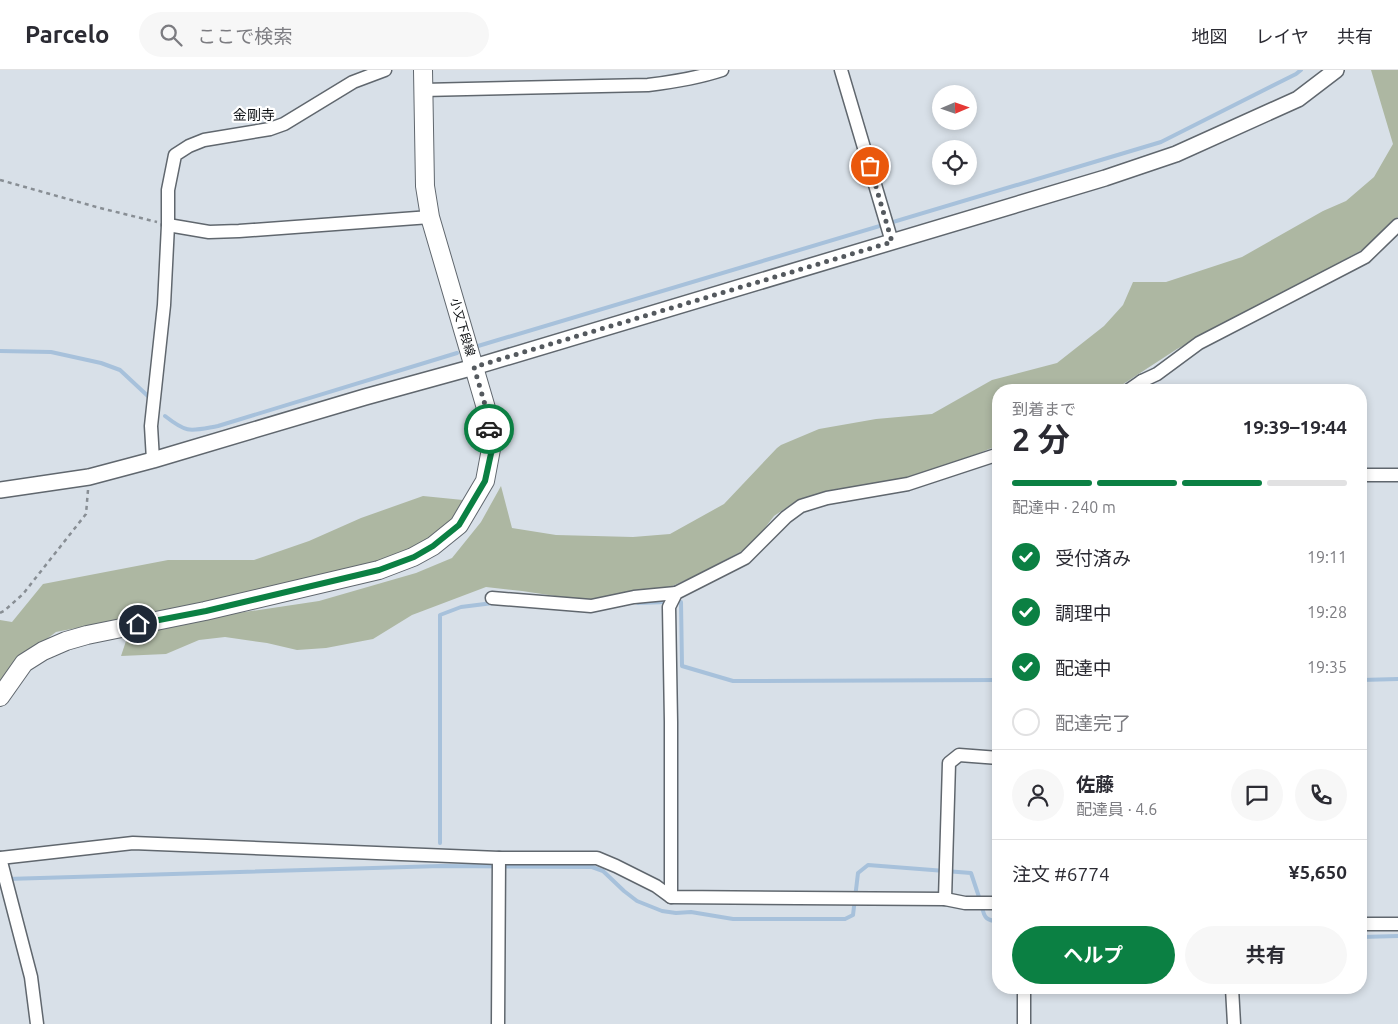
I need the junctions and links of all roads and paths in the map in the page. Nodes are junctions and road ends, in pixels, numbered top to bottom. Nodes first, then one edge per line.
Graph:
1 (385, 70) edge
2 (423, 70) edge
3 (722, 70) edge
4 (841, 70) edge
5 (1336, 70) edge
6 (423, 90) junction
7 (0, 180) edge
8 (430, 217) junction
9 (168, 225) junction
10 (1398, 225) edge
11 (892, 242) junction
12 (474, 367) junction
13 (1144, 384) edge
14 (992, 456) edge
15 (152, 460) junction
16 (1367, 475) edge
17 (1398, 475) edge
18 (89, 477) junction
19 (0, 490) edge
20 (676, 593) junction
21 (492, 598) dead end
22 (0, 613) edge
23 (0, 697) edge
24 (992, 757) edge
25 (0, 858) edge
26 (499, 858) junction
27 (671, 897) junction
28 (945, 899) junction
29 (992, 903) edge
30 (1367, 924) edge
31 (1398, 924) edge
32 (1024, 994) edge
33 (1232, 994) edge
34 (37, 1024) edge
35 (498, 1024) edge
36 (1024, 1024) edge
37 (1234, 1024) edge

1 - 9 street
2 - 6 main road, 小又下段線
3 - 6 street
4 - 11 street
5 - 11 street
6 - 8 main road, 小又下段線
7 - 9 path
8 - 9 street
8 - 12 main road, 小又下段線
9 - 15 street
10 - 13 street
11 - 12 street
12 - 15 street
12 - 23 main road, 小又下段線
14 - 20 street
15 - 18 street
16 - 17 street
18 - 19 street
18 - 22 path
20 - 21 street
20 - 27 street
24 - 28 street
25 - 26 street
25 - 34 street
26 - 27 street
26 - 35 street
27 - 28 street
28 - 29 street
30 - 31 street
32 - 36 street
33 - 37 street

